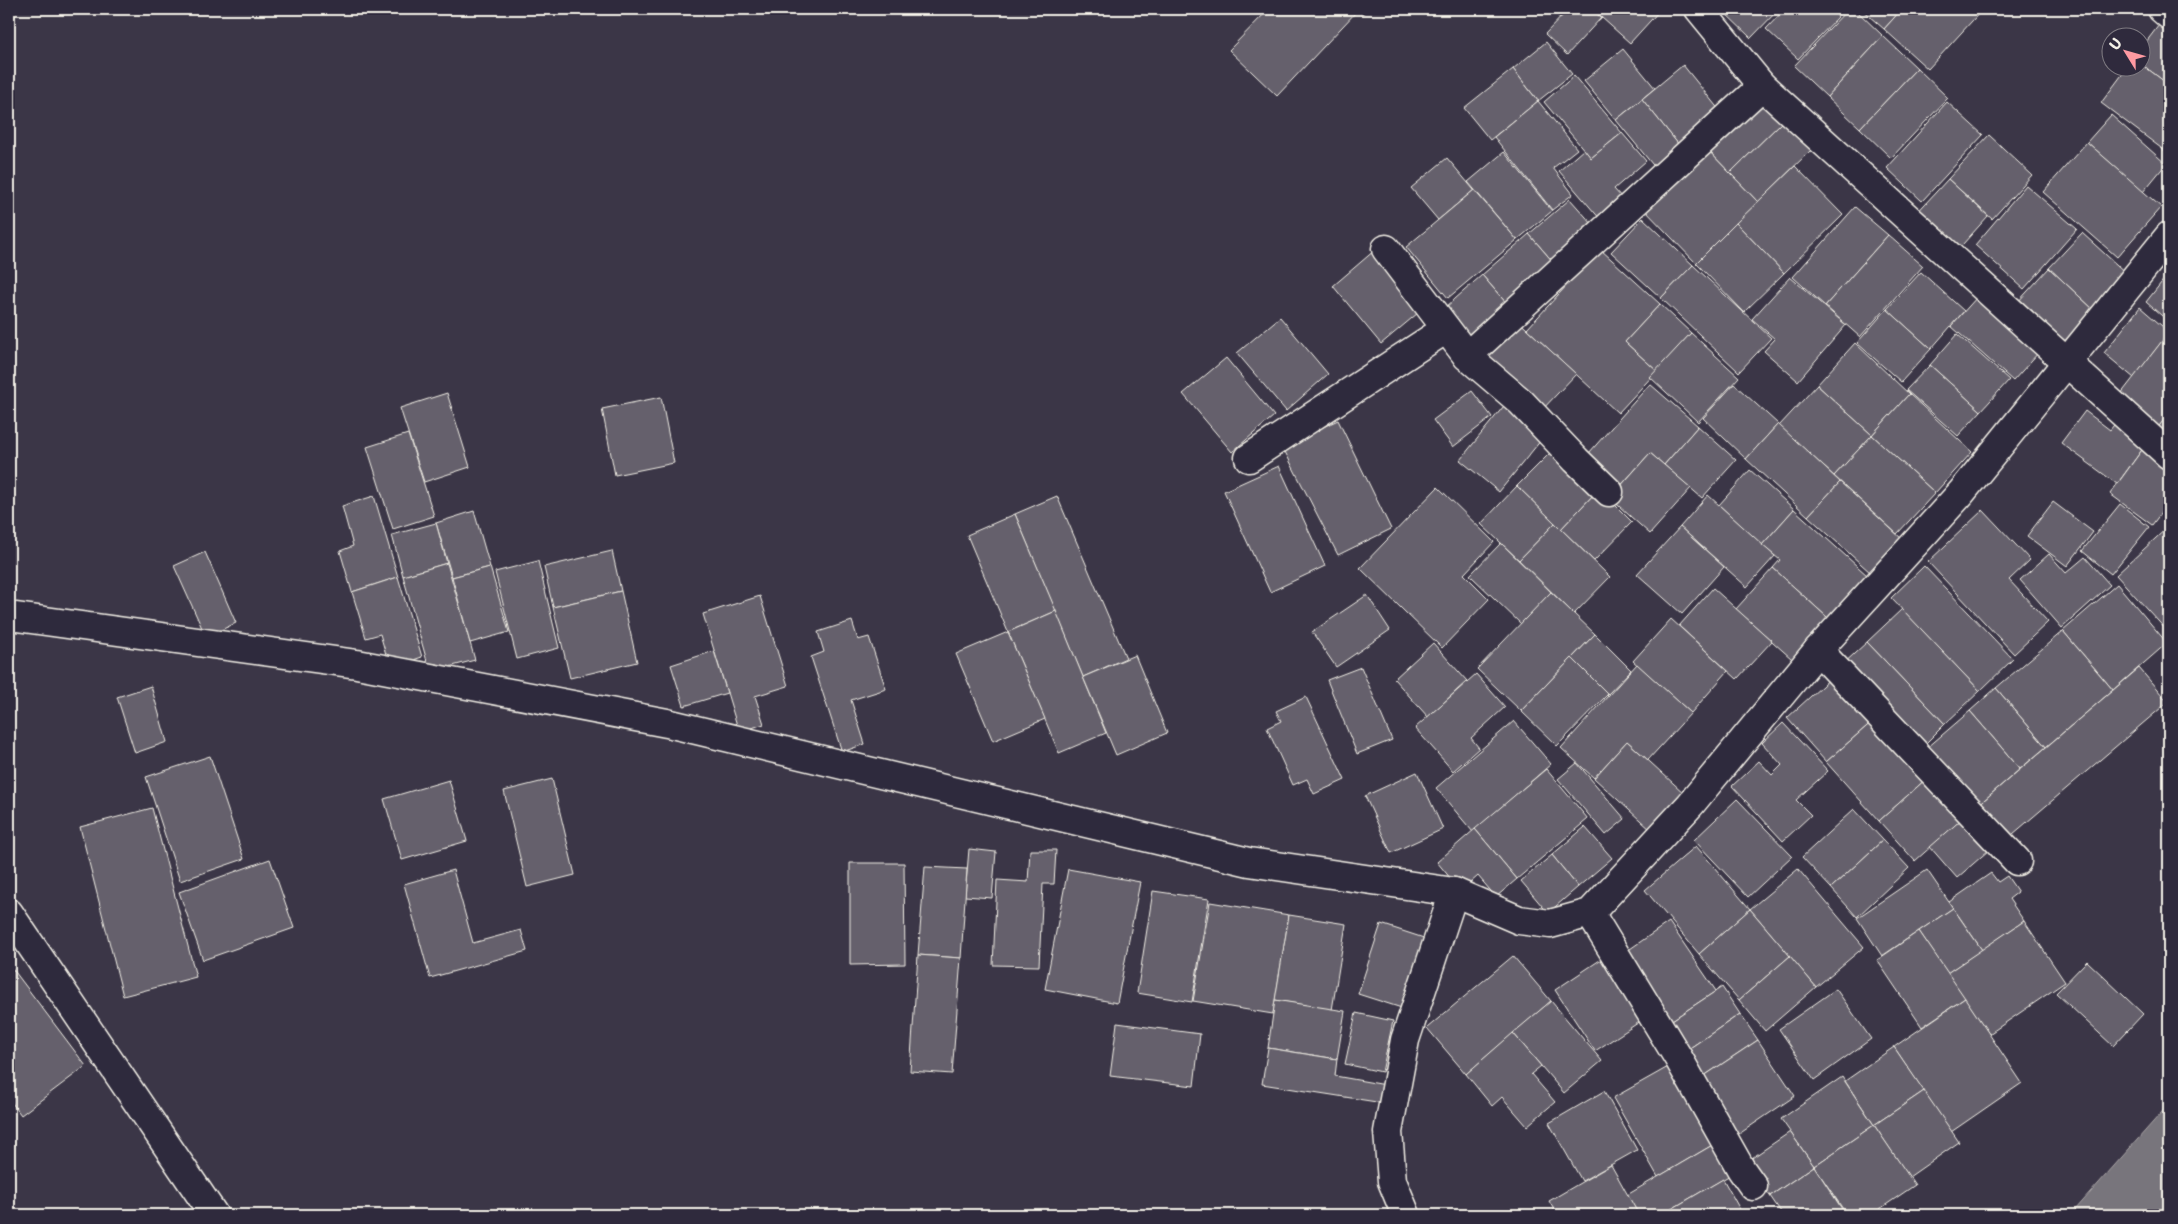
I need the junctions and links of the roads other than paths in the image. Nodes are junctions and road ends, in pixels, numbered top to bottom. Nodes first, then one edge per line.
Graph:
1 (1699, 9) edge
2 (2162, 9) edge
3 (2169, 15) edge
4 (1762, 86) junction
5 (2169, 236) edge
6 (1386, 249) dead end
7 (1446, 329) junction
8 (1467, 356) junction
9 (2066, 363) junction
10 (2169, 455) edge
11 (1249, 458) dead end
12 (1609, 492) dead end
13 (9, 616) edge
14 (1818, 650) junction
15 (2016, 861) dead end
16 (1454, 892) junction
17 (9, 912) edge
18 (1590, 913) junction
19 (1753, 1186) dead end
20 (214, 1215) edge
21 (1406, 1215) edge

1 - 4 street
2 - 3 street
4 - 8 street
4 - 9 street
5 - 9 street
6 - 7 street
7 - 8 street
7 - 11 street
8 - 12 street
9 - 10 street
9 - 14 street
13 - 16 street
14 - 15 street
14 - 18 street
16 - 18 street
16 - 21 street
17 - 20 street
18 - 19 street

